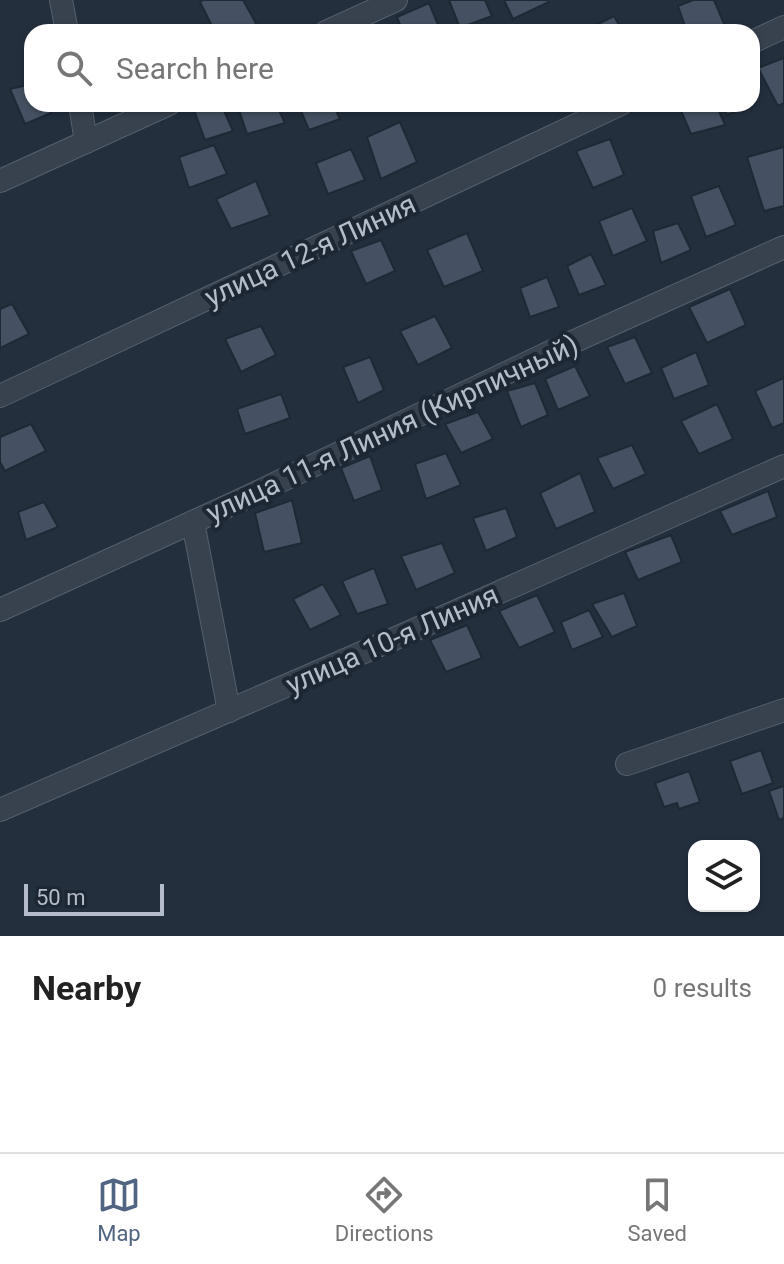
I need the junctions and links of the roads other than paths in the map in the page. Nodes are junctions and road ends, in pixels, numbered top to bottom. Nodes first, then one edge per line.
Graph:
1 (61, 0) edge
2 (396, 0) edge
3 (66, 24) edge
4 (344, 24) edge
5 (784, 27) edge
6 (760, 38) edge
7 (81, 112) edge
8 (152, 112) edge
9 (604, 112) edge
10 (86, 142) junction
11 (0, 181) edge
12 (784, 247) edge
13 (0, 396) edge
14 (784, 466) edge
15 (193, 522) junction
16 (0, 610) edge
17 (784, 710) edge
18 (229, 711) junction
19 (627, 764) dead end
20 (0, 810) edge

1 - 3 street
2 - 4 street
5 - 6 street
7 - 10 street
8 - 10 street
9 - 13 street, улица 12-я Линия
10 - 11 street
12 - 15 street, улица 11-я Линия (Кирпичный)
14 - 18 street, улица 10-я Линия
15 - 16 street, улица 11-я Линия (Кирпичный)
15 - 18 street
17 - 19 street
18 - 20 street, улица 10-я Линия

